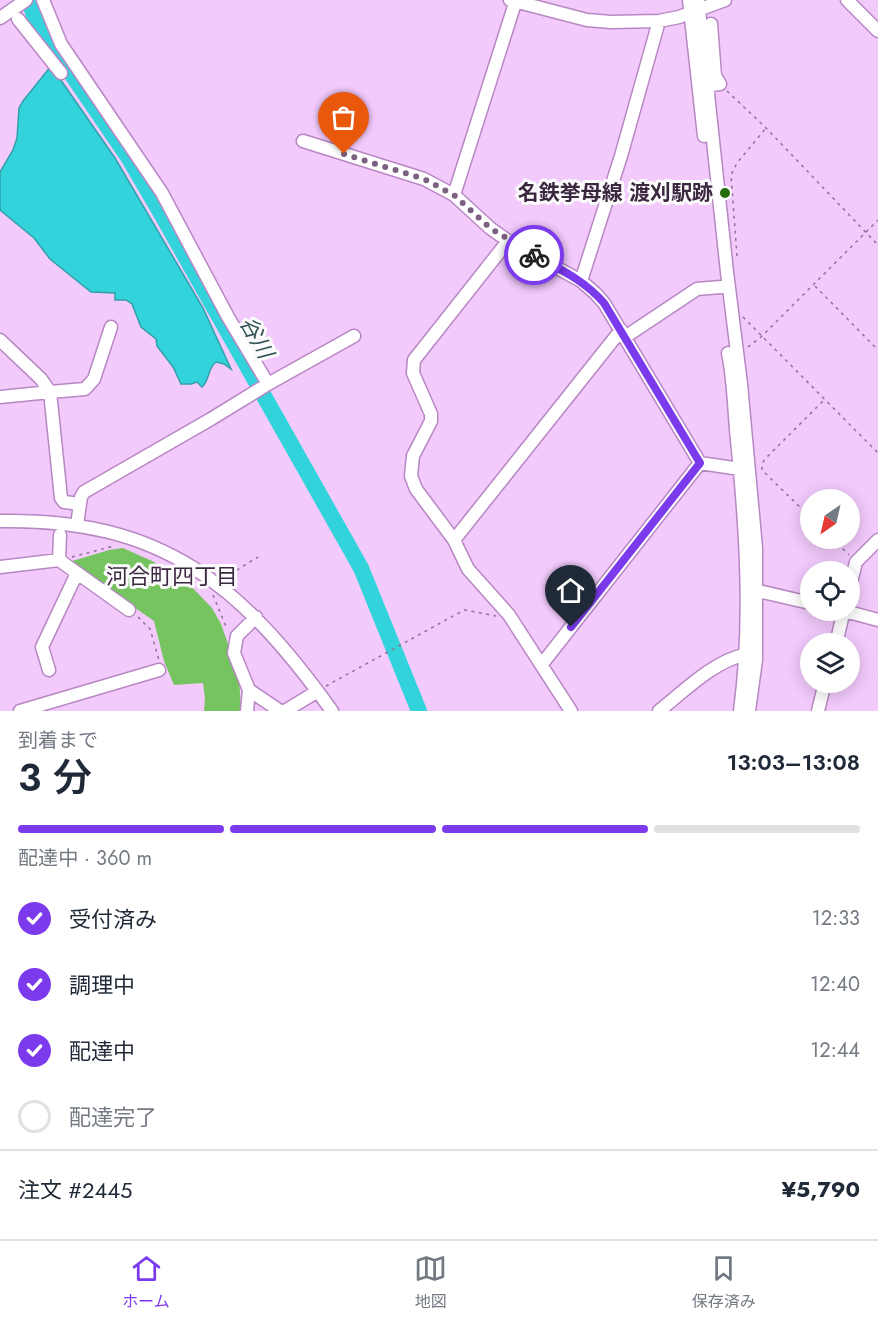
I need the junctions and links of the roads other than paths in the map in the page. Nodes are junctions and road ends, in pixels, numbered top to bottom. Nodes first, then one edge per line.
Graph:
1 (43, 0) edge
2 (514, 0) edge
3 (725, 0) edge
4 (847, 0) edge
5 (21, 2) edge
6 (697, 5) edge
7 (0, 18) edge
8 (18, 19) dead end
9 (659, 21) junction
10 (711, 24) dead end
11 (878, 31) edge
12 (59, 46) junction
13 (47, 55) junction
14 (61, 73) dead end
15 (709, 85) junction
16 (303, 141) dead end
17 (454, 195) junction
18 (508, 241) junction
19 (581, 281) junction
20 (721, 287) junction
21 (111, 327) dead end
22 (623, 334) junction
23 (354, 336) dead end
24 (0, 340) edge
25 (263, 387) junction
26 (50, 392) junction
27 (0, 397) edge
28 (700, 463) junction
29 (740, 469) junction
30 (80, 504) junction
31 (0, 521) edge
32 (77, 525) junction
33 (60, 535) dead end
34 (454, 540) junction
35 (878, 540) edge
36 (60, 560) junction
37 (857, 561) edge
38 (0, 567) edge
39 (77, 573) junction
40 (751, 590) junction
41 (800, 601) edge
42 (129, 610) road end
43 (860, 615) edge
44 (256, 617) junction
45 (878, 620) edge
46 (744, 655) junction
47 (542, 664) junction
48 (50, 670) dead end
49 (159, 670) road end
50 (249, 690) junction
51 (315, 692) junction
52 (822, 693) edge
53 (20, 711) edge
54 (247, 711) edge
55 (282, 711) edge
56 (332, 711) edge
57 (571, 711) edge
58 (659, 711) edge
59 (740, 711) edge
60 (749, 711) edge
61 (818, 711) edge

1 - 12 street
2 - 9 street
2 - 17 street
3 - 6 street
4 - 11 street
5 - 7 street
6 - 9 street
6 - 15 street
8 - 13 street
9 - 19 street
10 - 15 street
12 - 13 street
12 - 25 street
13 - 14 street
15 - 20 street
15 - 40 street
16 - 17 street
17 - 18 street
18 - 19 street
18 - 34 street
19 - 22 street
20 - 22 street
20 - 29 street
21 - 26 street
22 - 28 street
22 - 34 street
23 - 25 street
24 - 26 street
25 - 30 street
26 - 27 street
26 - 30 street
28 - 29 street
28 - 47 street
29 - 40 street
30 - 32 street
31 - 32 street
32 - 44 street
33 - 36 street
34 - 47 street
35 - 37 street
36 - 38 street
36 - 39 street
39 - 42 street
39 - 48 street
40 - 41 street
40 - 46 street
40 - 60 street
43 - 45 street
44 - 50 street
44 - 51 street
46 - 58 street
46 - 59 street
47 - 57 street
49 - 53 street
50 - 54 street
50 - 55 street
51 - 55 street
51 - 56 street
52 - 61 street

